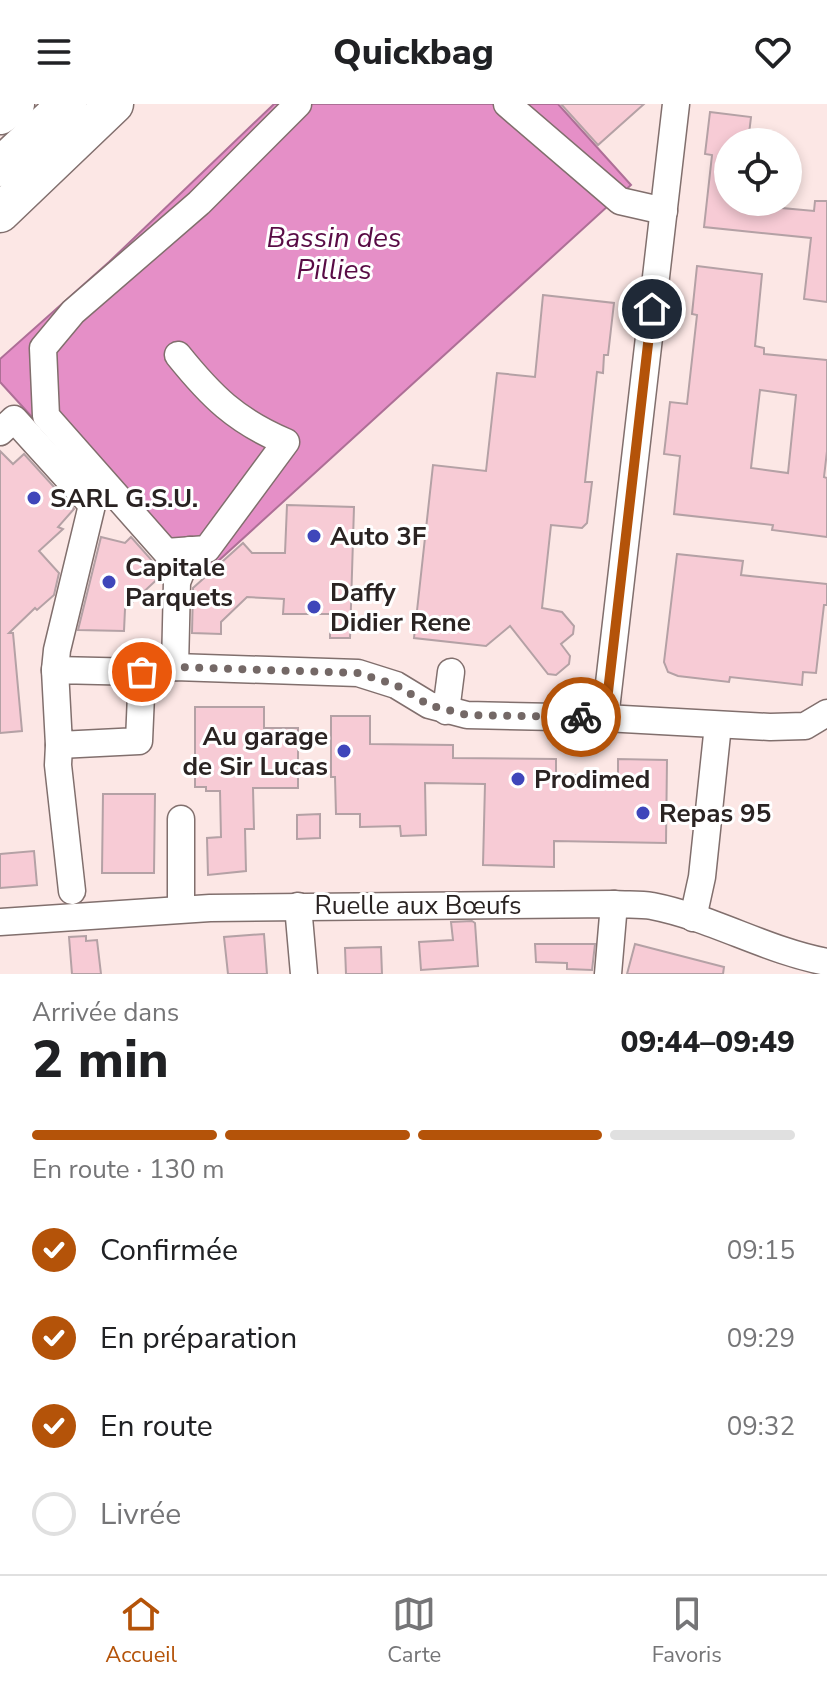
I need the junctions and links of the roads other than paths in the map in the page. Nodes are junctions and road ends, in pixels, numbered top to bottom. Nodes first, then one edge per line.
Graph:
1 (15, 104) edge
2 (67, 104) edge
3 (114, 104) edge
4 (298, 104) edge
5 (507, 104) edge
6 (676, 104) edge
7 (0, 115) edge
8 (0, 167) edge
9 (664, 211) junction
10 (0, 213) edge
11 (178, 355) dead end
12 (0, 432) edge
13 (190, 550) junction
14 (175, 667) junction
15 (55, 670) junction
16 (142, 672) junction
17 (451, 672) dead end
18 (446, 711) junction
19 (827, 713) edge
20 (605, 718) junction
21 (728, 726) junction
22 (59, 745) junction
23 (181, 819) dead end
24 (72, 891) dead end
25 (614, 904) junction
26 (298, 906) junction
27 (181, 909) junction
28 (693, 918) junction
29 (0, 922) edge
30 (827, 962) edge
31 (798, 966) edge
32 (304, 974) edge
33 (608, 974) edge

1 - 7 highway
2 - 8 highway
3 - 10 highway
4 - 13 street
5 - 9 street
6 - 9 street
9 - 20 street
11 - 13 street
12 - 15 street
13 - 14 street
14 - 16 street
14 - 18 street
15 - 16 street
15 - 22 street
16 - 22 street
17 - 18 street
18 - 20 street
19 - 21 street
20 - 21 street
21 - 28 street
22 - 24 street
23 - 27 street
25 - 26 street, Ruelle aux Bœufs
25 - 28 street, Ruelle aux Bœufs
25 - 33 street
26 - 27 street, Ruelle aux Bœufs
26 - 32 street
27 - 29 street, Ruelle aux Bœufs
28 - 31 street, Ruelle aux Bœufs
30 - 31 street, Ruelle aux Bœufs

